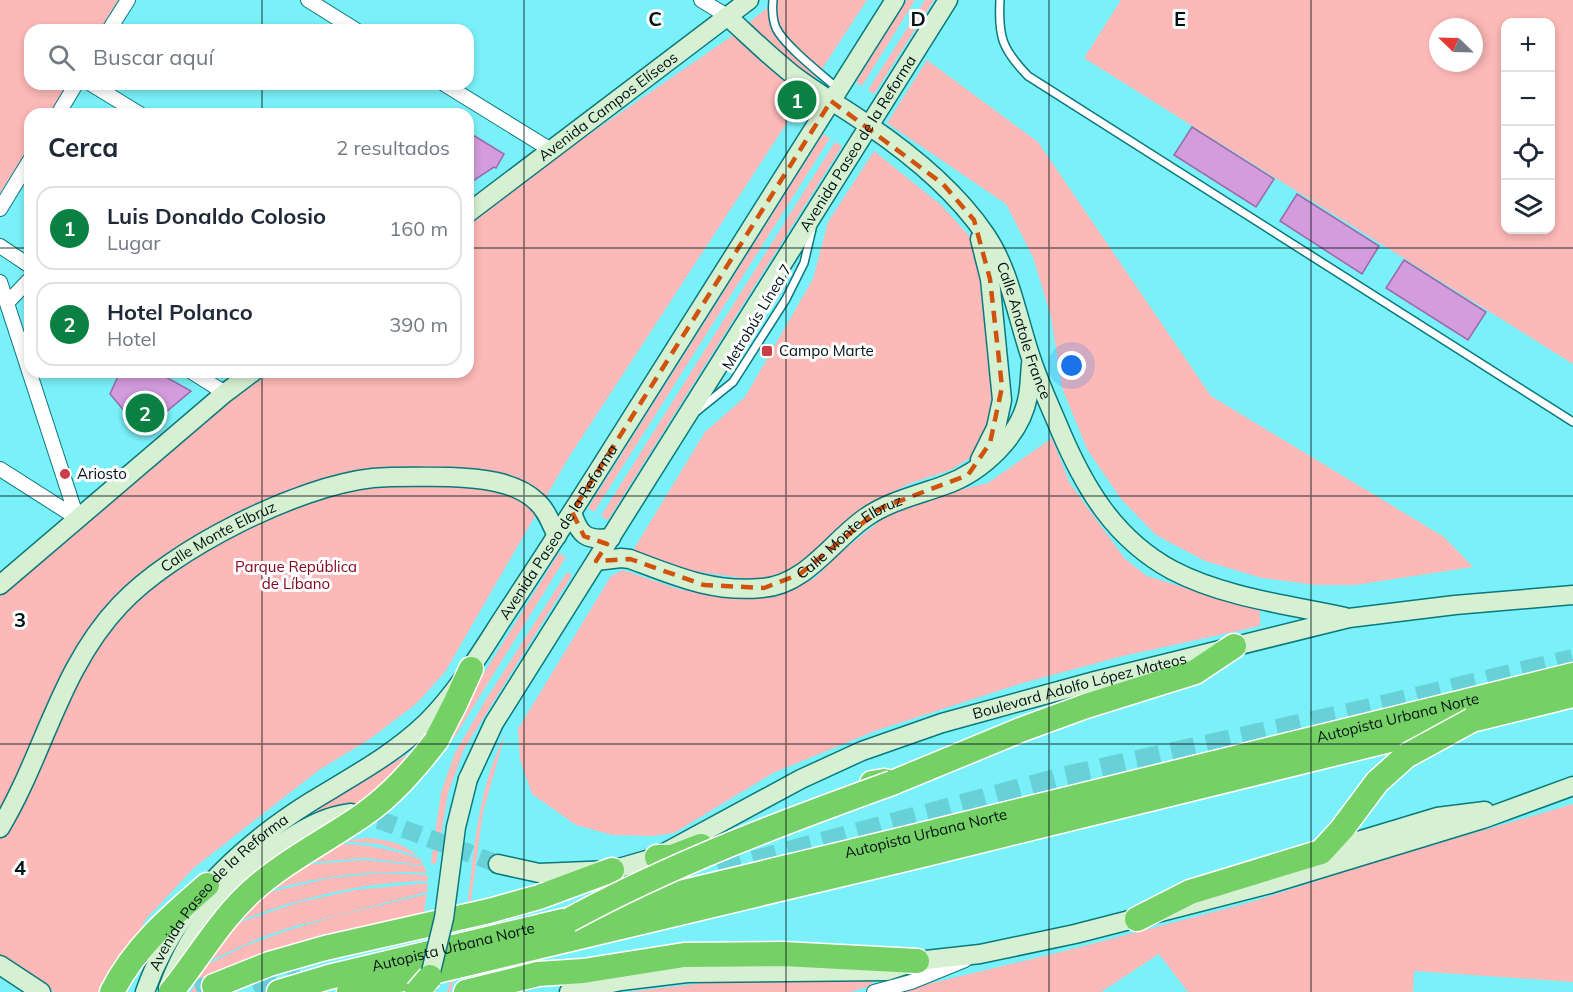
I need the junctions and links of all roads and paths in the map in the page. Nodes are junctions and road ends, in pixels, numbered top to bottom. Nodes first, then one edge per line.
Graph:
1 (128, 0) edge
2 (308, 0) edge
3 (701, 0) edge
4 (749, 0) edge
5 (773, 0) edge
6 (948, 0) edge
7 (1000, 0) edge
8 (892, 2) edge
9 (727, 16) junction
10 (113, 24) edge
11 (346, 24) edge
12 (72, 90) edge
13 (101, 90) edge
14 (454, 90) edge
15 (835, 95) junction
16 (62, 108) edge
17 (130, 108) edge
18 (869, 125) junction
19 (551, 150) junction
20 (24, 170) edge
21 (474, 208) edge
22 (0, 209) edge
23 (974, 220) junction
24 (0, 246) edge
25 (24, 262) edge
26 (0, 282) edge
27 (24, 285) edge
28 (7, 303) junction
29 (24, 355) edge
30 (1031, 359) junction
31 (31, 378) edge
32 (201, 378) edge
33 (246, 378) edge
34 (225, 393) junction
35 (1573, 422) edge
36 (0, 469) edge
37 (968, 475) junction
38 (572, 512) junction
39 (77, 518) junction
40 (557, 536) junction
41 (610, 538) junction
42 (596, 561) junction
43 (0, 585) edge
44 (1573, 595) edge
45 (1349, 618) junction
46 (1234, 646) junction
47 (471, 669) junction
48 (1573, 675) edge
49 (1573, 695) edge
50 (1472, 720) junction
51 (892, 783) junction
52 (1573, 786) edge
53 (808, 803) junction
54 (1515, 808) junction
55 (351, 813) tunnel mouth
56 (773, 825) junction
57 (0, 828) edge
58 (1321, 852) junction
59 (657, 857) junction
60 (498, 864) tunnel mouth
61 (612, 870) junction
62 (216, 889) junction
63 (1137, 918) junction
64 (569, 920) junction
65 (980, 954) junction
66 (917, 961) junction
67 (0, 965) edge
68 (583, 971) junction
69 (214, 986) dead end
70 (424, 987) edge
71 (41, 992) edge
72 (112, 992) edge
73 (145, 992) edge
74 (166, 992) edge
75 (171, 992) edge
76 (279, 992) tunnel mouth
77 (349, 992) edge
78 (466, 992) edge
79 (520, 992) edge
80 (569, 992) edge
81 (874, 992) edge

1 - 10 street
2 - 11 street
3 - 9 street, Calle Anatole France
4 - 9 main road, Avenida Campos Elíseos
5 - 15 lane
6 - 18 main road, Avenida Paseo de la Reforma
7 - 35 lane
8 - 15 main road, Avenida Paseo de la Reforma
9 - 15 main road, Calle Anatole France
9 - 19 main road, Avenida Campos Elíseos
12 - 16 street
13 - 17 street
14 - 19 street
15 - 18 main road, Calle Anatole France
15 - 38 main road, Avenida Paseo de la Reforma
18 - 23 main road, Calle Anatole France
18 - 41 main road, Avenida Paseo de la Reforma
19 - 21 main road, Avenida Campos Elíseos
20 - 22 street
23 - 30 main road, Calle Anatole France
23 - 37 main road
24 - 25 street
26 - 28 street
27 - 28 street
28 - 29 street
30 - 37 main road, Calle Monte Elbruz
30 - 45 main road, Calle Anatole France
31 - 39 street
32 - 34 street
33 - 34 main road
34 - 39 main road
36 - 39 street
37 - 42 main road, Calle Monte Elbruz
38 - 40 main road, Avenida Paseo de la Reforma
38 - 41 main road
39 - 43 main road
40 - 47 main road, Avenida Paseo de la Reforma
40 - 57 main road, Calle Monte Elbruz
41 - 42 main road, Avenida Paseo de la Reforma
42 - 70 main road, Avenida Paseo de la Reforma, bridge
44 - 45 main road, Boulevard Adolfo López Mateos
45 - 46 main road, Boulevard Adolfo López Mateos
46 - 51 highway
46 - 59 main road, Boulevard Adolfo López Mateos
47 - 62 main road, Avenida Paseo de la Reforma
47 - 75 highway, bridge
48 - 64 highway, Autopista Urbana Norte, bridge
49 - 50 highway, Autopista Urbana Norte
50 - 58 highway, bridge
50 - 77 highway, Autopista Urbana Norte, bridge
51 - 53 highway
51 - 56 highway, bridge
52 - 54 main road
53 - 56 highway
53 - 59 highway
54 - 58 main road
54 - 63 main road
55 - 62 main road
56 - 64 highway, bridge
58 - 63 highway
59 - 61 main road, Boulevard Adolfo López Mateos
60 - 61 main road, Boulevard Adolfo López Mateos
61 - 69 highway
62 - 72 highway
62 - 73 main road, Avenida Paseo de la Reforma
62 - 74 main road
63 - 65 main road
64 - 76 highway, Autopista Urbana Norte
65 - 66 main road
65 - 81 street
66 - 68 highway
66 - 80 main road
67 - 71 main road
68 - 78 highway
68 - 79 highway

